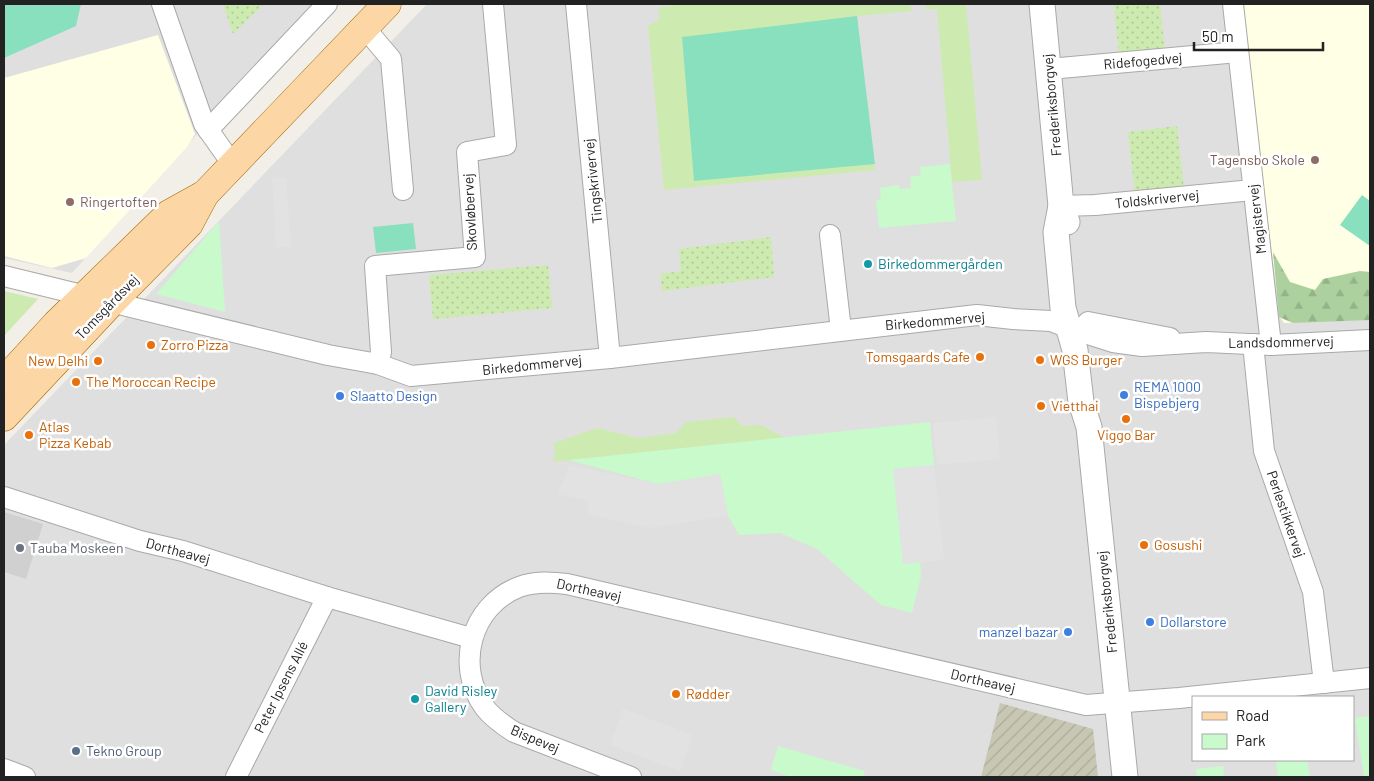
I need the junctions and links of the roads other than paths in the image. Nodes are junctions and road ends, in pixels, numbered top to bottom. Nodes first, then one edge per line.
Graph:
1 (162, 4) edge
2 (327, 4) edge
3 (387, 4) edge
4 (493, 4) edge
5 (576, 4) edge
6 (1042, 4) edge
7 (1233, 4) edge
8 (364, 27) junction
9 (1238, 52) junction
10 (1049, 70) junction
11 (208, 130) junction
12 (233, 165) junction
13 (403, 190) dead end
14 (1253, 190) junction
15 (1062, 206) junction
16 (830, 235) dead end
17 (4, 276) edge
18 (99, 299) junction
19 (1081, 328) junction
20 (841, 330) junction
21 (1370, 340) edge
22 (1262, 344) junction
23 (610, 358) junction
24 (378, 364) junction
25 (4, 381) edge
26 (4, 417) edge
27 (4, 498) edge
28 (327, 598) junction
29 (471, 638) junction
30 (1370, 678) edge
31 (1324, 683) junction
32 (1192, 696) edge
33 (1196, 696) edge
34 (1117, 704) junction
35 (4, 769) edge
36 (25, 777) edge
37 (236, 777) edge
38 (631, 777) edge
39 (1125, 777) edge

1 - 11 street
2 - 11 street
3 - 8 main road, Tomsgårdsvej
4 - 24 street, Skovløbervej
5 - 23 street, Tingskrivervej
6 - 10 street, Frederiksborgvej
7 - 9 street, Magistervej
8 - 12 main road, Tomsgårdsvej
8 - 13 street
9 - 10 street, Ridefogedvej
9 - 14 street, Magistervej
10 - 15 street, Frederiksborgvej
11 - 12 street
12 - 18 main road, Tomsgårdsvej
14 - 15 street, Toldskrivervej
14 - 22 street, Magistervej
15 - 19 street, Frederiksborgvej
16 - 20 street
17 - 18 street, Birkedommervej
18 - 24 street, Birkedommervej
18 - 25 main road, Tomsgårdsvej
18 - 26 main road, Tomsgårdsvej
19 - 20 street, Birkedommervej
19 - 22 street, Landsdommervej
19 - 34 street, Frederiksborgvej
20 - 23 street, Birkedommervej
21 - 22 street, Landsdommervej
22 - 31 street, Perlestikkervej
23 - 24 street, Birkedommervej
27 - 28 street, Dortheavej
28 - 29 street, Dortheavej
28 - 37 street, Peter Ipsens Allé
29 - 34 street, Dortheavej
29 - 38 street, Bispevej
30 - 31 street, Dortheavej
31 - 33 street, Dortheavej
32 - 34 street, Dortheavej
34 - 39 street, Frederiksborgvej
35 - 36 street

